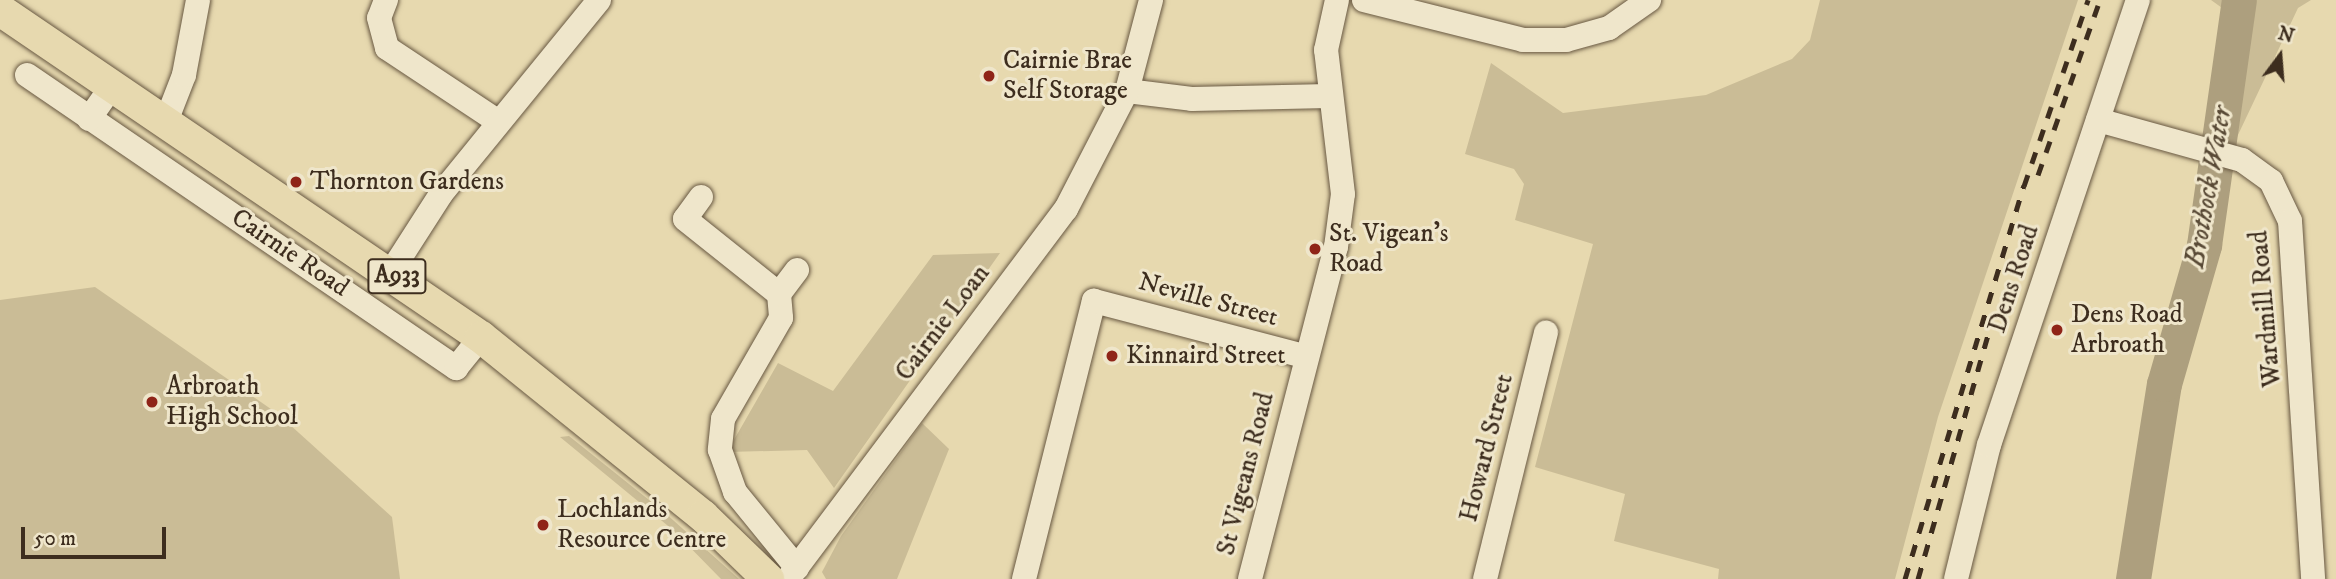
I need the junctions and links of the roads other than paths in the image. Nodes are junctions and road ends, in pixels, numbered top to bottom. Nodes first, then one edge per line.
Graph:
1 (198, 0) edge
2 (386, 0) edge
3 (599, 0) edge
4 (1152, 0) edge
5 (1337, 0) edge
6 (1364, 0) edge
7 (1649, 0) edge
8 (2138, 0) edge
9 (0, 10) edge
10 (27, 75) dead end
11 (110, 89) junction
12 (1127, 91) junction
13 (1329, 96) junction
14 (89, 119) junction
15 (2098, 120) junction
16 (499, 122) junction
17 (165, 124) junction
18 (701, 197) dead end
19 (797, 270) dead end
20 (391, 272) junction
21 (779, 294) junction
22 (1546, 332) dead end
23 (481, 337) junction
24 (1307, 357) junction
25 (784, 576) edge
26 (1254, 578) edge
27 (1024, 579) edge
28 (1485, 579) edge
29 (1956, 579) edge
30 (2313, 579) edge

1 - 17 street
2 - 16 street
3 - 16 street
4 - 12 street, Cairnie Loan
5 - 13 street
6 - 7 street
8 - 15 street, Dens Road
9 - 11 main road, Cairnie Road / A933
10 - 14 street, Cairnie Road
11 - 14 street
11 - 17 main road, Cairnie Road / A933
12 - 13 street
12 - 25 street, Cairnie Loan
13 - 24 street, St Vigeans Road
14 - 23 street, Cairnie Road
15 - 29 street, Dens Road
15 - 30 street, Wardmill Road
16 - 20 street
17 - 20 main road, Cairnie Road / A933
18 - 21 street
19 - 21 street
20 - 23 main road, Cairnie Road / A933
21 - 25 street
22 - 28 street, Howard Street
23 - 25 main road, Cairnie Road / A933
24 - 26 street, St Vigeans Road
24 - 27 street, Neville Street

